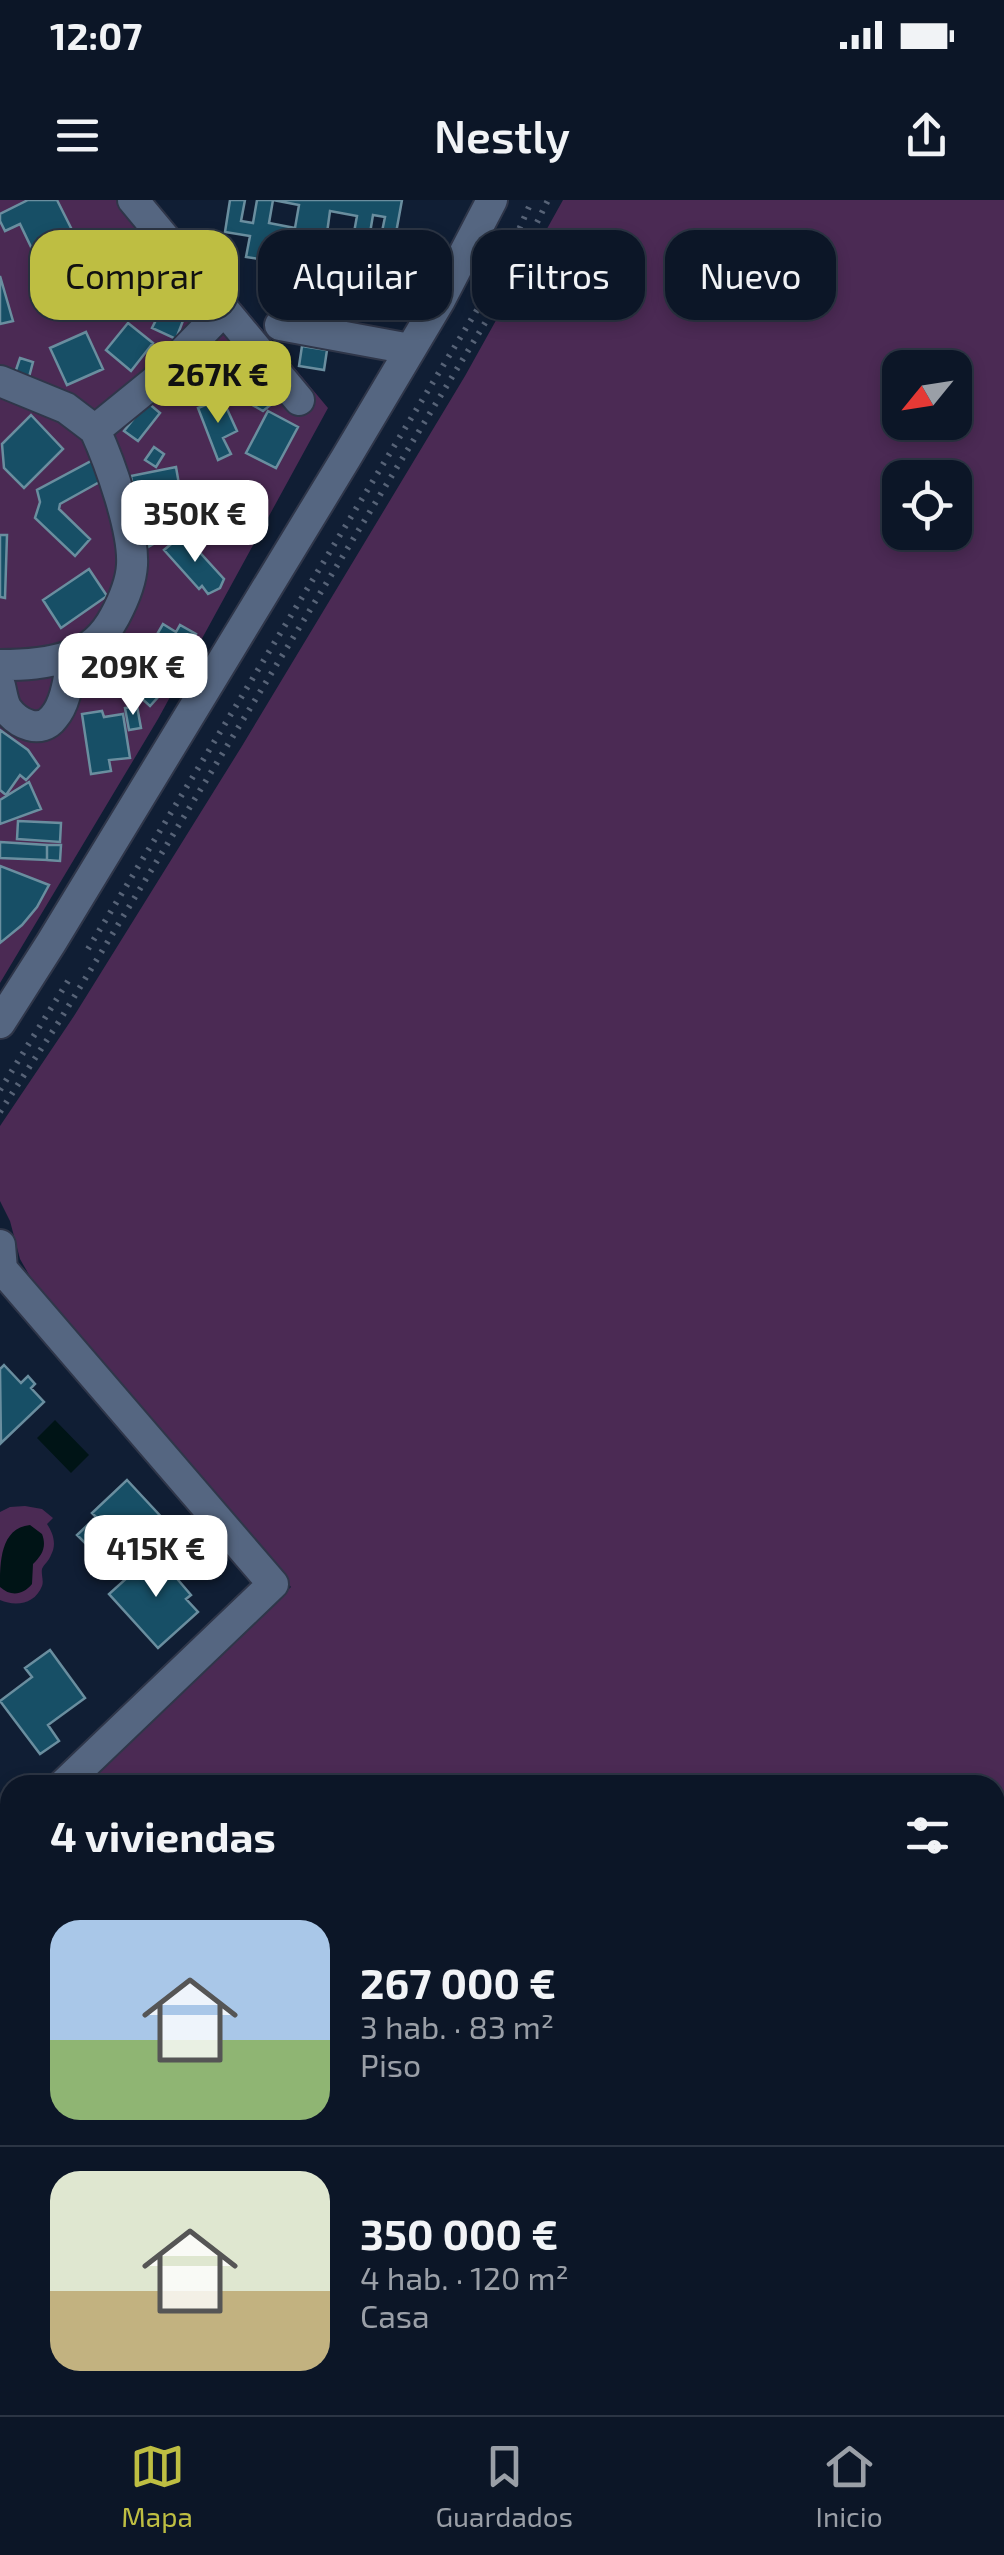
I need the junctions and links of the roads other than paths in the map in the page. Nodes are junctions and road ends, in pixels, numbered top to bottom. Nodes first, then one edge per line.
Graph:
1 (133, 200) edge
2 (492, 200) edge
3 (158, 230) edge
4 (214, 320) edge
5 (232, 320) edge
6 (280, 325) dead end
7 (410, 349) junction
8 (0, 381) edge
9 (299, 400) dead end
10 (96, 430) junction
11 (73, 656) junction
12 (0, 665) edge
13 (2, 699) edge
14 (0, 1023) edge
15 (1, 1262) edge
16 (73, 1775) edge

1 - 3 street
2 - 7 street
4 - 10 street
5 - 9 street
6 - 7 street
7 - 14 street
8 - 10 street
10 - 11 street
11 - 12 street
11 - 13 street
15 - 16 street

